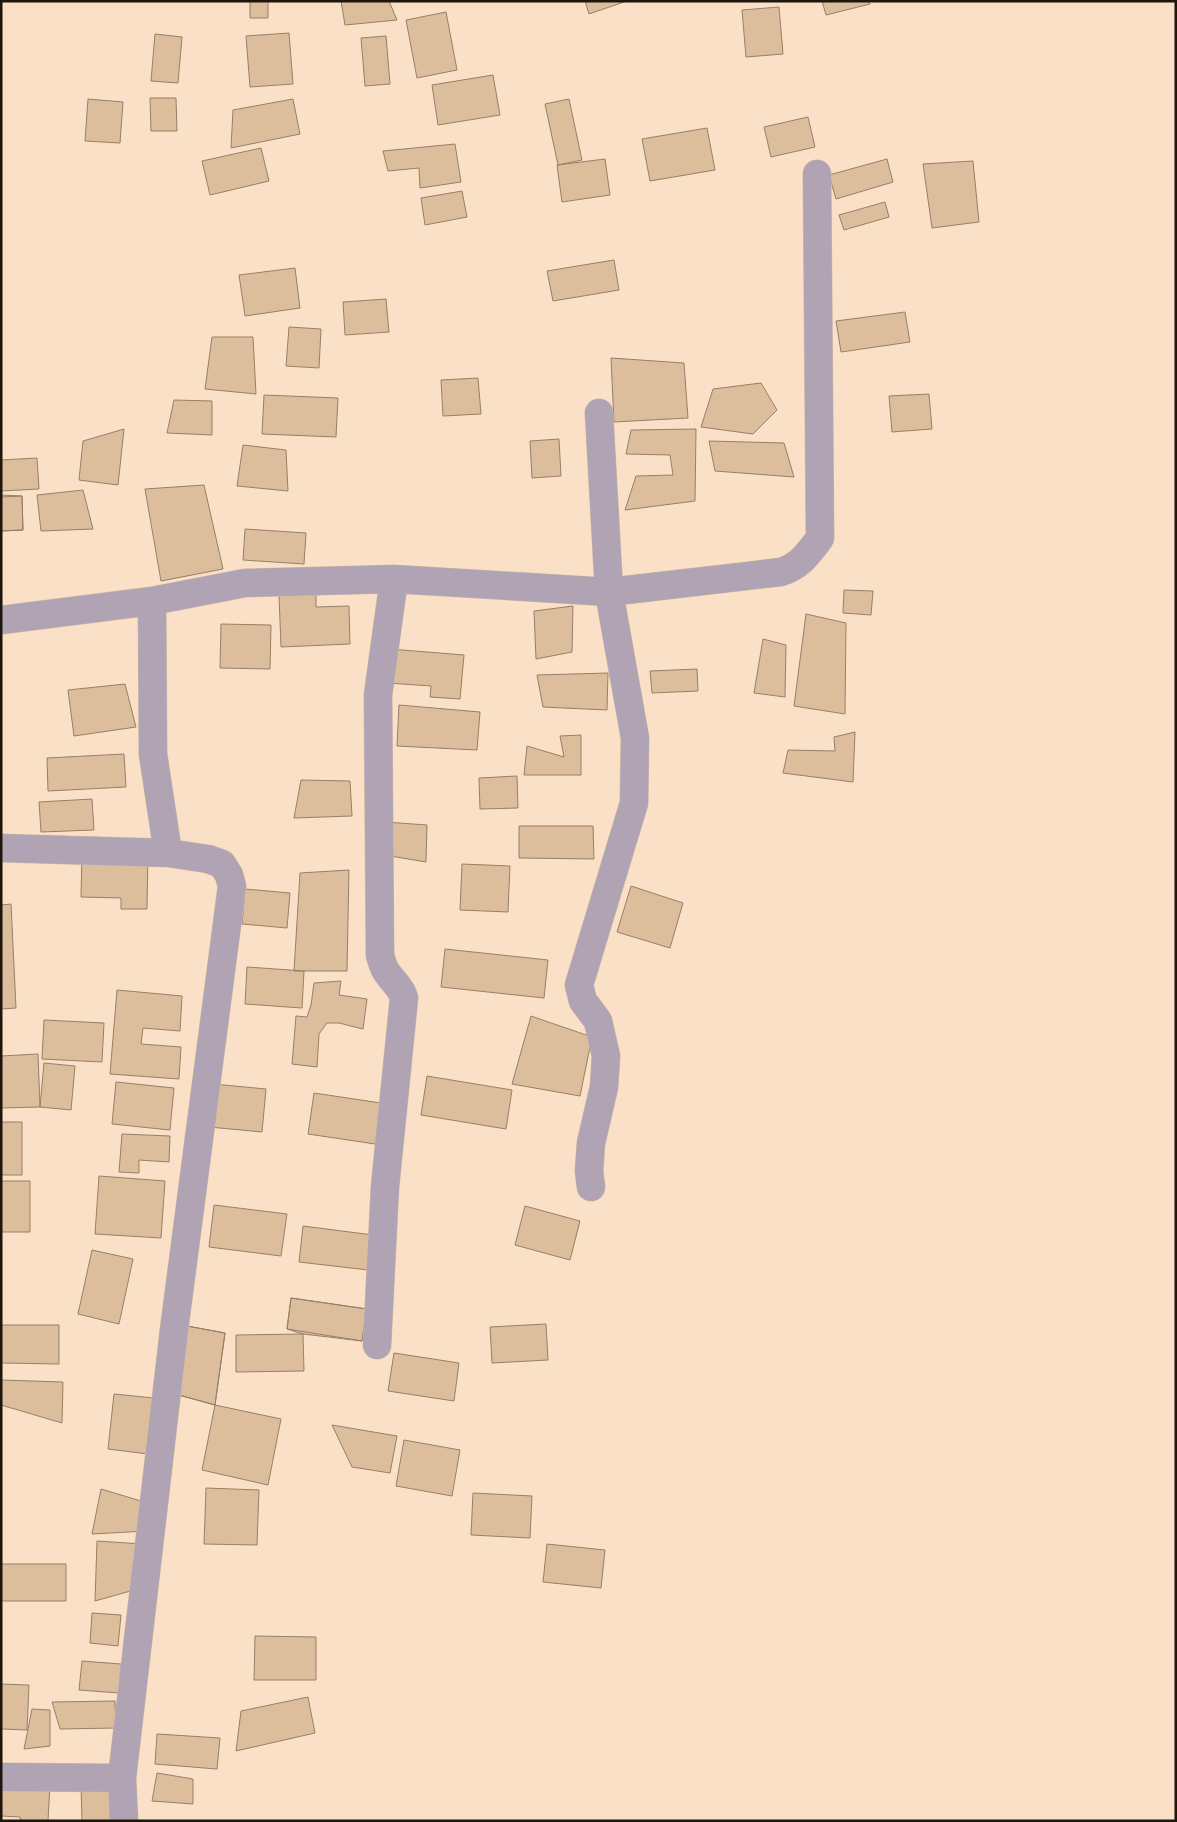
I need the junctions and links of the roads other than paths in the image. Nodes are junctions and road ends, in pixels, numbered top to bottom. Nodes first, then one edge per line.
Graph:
1 (817, 174) dead end
2 (599, 413) dead end
3 (394, 579) junction
4 (609, 592) junction
5 (152, 601) junction
6 (1, 620) edge
7 (1, 848) edge
8 (168, 853) junction
9 (591, 1187) dead end
10 (377, 1345) dead end
11 (1, 1777) edge
12 (122, 1778) junction
13 (124, 1821) edge

1 - 4 street
2 - 4 street
3 - 4 street
3 - 5 street
3 - 10 street
4 - 9 street
5 - 6 street
5 - 8 street
7 - 8 street
8 - 12 street
11 - 12 street
12 - 13 street

